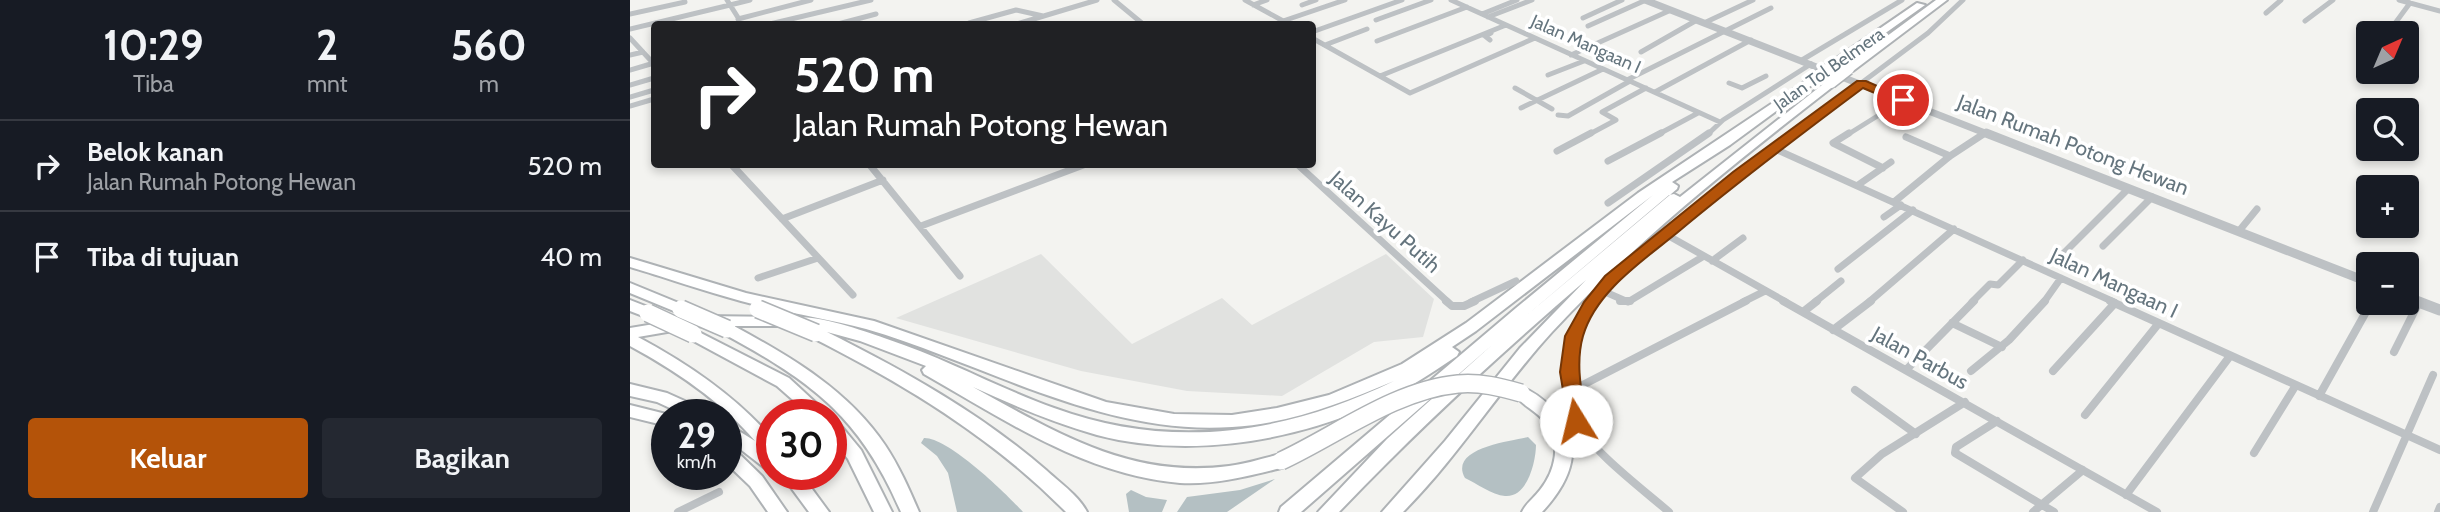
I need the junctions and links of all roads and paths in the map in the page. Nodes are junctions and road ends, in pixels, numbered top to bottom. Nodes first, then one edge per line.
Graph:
1 (750, 0) edge
2 (811, 0) edge
3 (871, 0) edge
4 (1097, 0) edge
5 (1114, 0) edge
6 (1245, 0) edge
7 (1267, 0) edge
8 (1316, 0) edge
9 (1345, 0) edge
10 (1402, 0) edge
11 (1431, 0) edge
12 (1451, 0) edge
13 (1517, 0) edge
14 (1532, 0) edge
15 (1622, 0) edge
16 (1646, 0) edge
17 (1753, 0) edge
18 (1902, 0) edge
19 (1927, 0) edge
20 (1942, 0) edge
21 (1963, 0) edge
22 (2281, 0) edge
23 (2333, 0) edge
24 (2399, 0) edge
25 (685, 2) edge
26 (2418, 2) edge
27 (729, 3) edge
28 (2410, 3) junction
29 (1253, 5) junction
30 (1302, 5) dead end
31 (1467, 7) junction
32 (1771, 8) dead end
33 (1671, 10) junction
34 (2440, 10) edge
35 (2266, 13) dead end
36 (630, 14) edge
37 (876, 14) dead end
38 (1481, 14) junction
39 (1043, 16) junction
40 (1489, 17) junction
41 (1583, 18) dead end
42 (738, 19) joint
43 (1376, 20) dead end
44 (660, 21) edge
45 (783, 21) edge
46 (849, 21) edge
47 (977, 21) edge
48 (1027, 21) edge
49 (1139, 21) edge
50 (1282, 21) edge
51 (1291, 21) edge
52 (1700, 21) junction
53 (2305, 21) dead end
54 (2397, 21) edge
55 (651, 23) edge
56 (1507, 26) junction
57 (1588, 26) dead end
58 (630, 29) edge
59 (1367, 29) dead end
60 (1723, 30) junction
61 (1316, 31) edge
62 (1535, 38) junction
63 (631, 40) edge
64 (1316, 40) edge
65 (1377, 40) dead end
66 (1490, 40) dead end
67 (1751, 40) junction
68 (1325, 45) junction
69 (643, 52) junction
70 (1641, 52) dead end
71 (630, 55) edge
72 (1571, 55) junction
73 (651, 60) edge
74 (1584, 61) junction
75 (1806, 62) junction
76 (651, 64) edge
77 (1603, 69) junction
78 (630, 70) edge
79 (1548, 75) dead end
80 (1380, 76) junction
81 (651, 79) edge
82 (1629, 80) junction
83 (1729, 83) dead end
84 (1782, 83) junction
85 (1862, 83) junction
86 (630, 85) edge
87 (1515, 88) dead end
88 (1646, 88) junction
89 (651, 91) edge
90 (1656, 92) junction
91 (630, 97) edge
92 (651, 100) edge
93 (1538, 100) junction
94 (1903, 100) junction
95 (630, 106) edge
96 (1521, 108) dead end
97 (1552, 109) dead end
98 (1698, 113) junction
99 (1558, 115) dead end
100 (1720, 122) junction
101 (1986, 132) junction
102 (1906, 137) dead end
103 (1732, 138) junction
104 (1773, 148) junction
105 (1744, 149) junction
106 (1557, 151) dead end
107 (1950, 156) junction
108 (1608, 161) dead end
109 (1891, 162) dead end
110 (735, 168) edge
111 (872, 168) edge
112 (1075, 168) edge
113 (1301, 168) edge
114 (1882, 168) junction
115 (883, 180) junction
116 (1858, 185) junction
117 (2128, 188) junction
118 (2152, 197) junction
119 (1608, 203) dead end
120 (1898, 203) junction
121 (2257, 209) dead end
122 (1913, 210) junction
123 (1885, 217) dead end
124 (782, 219) junction
125 (920, 226) junction
126 (1954, 229) junction
127 (1597, 230) junction
128 (2239, 231) junction
129 (1667, 235) junction
130 (1744, 238) dead end
131 (2103, 246) dead end
132 (2060, 257) dead end
133 (818, 258) junction
134 (1708, 259) junction
135 (2023, 260) junction
136 (630, 262) edge
137 (1838, 269) dead end
138 (960, 276) dead end
139 (2356, 277) edge
140 (758, 278) dead end
141 (2062, 278) junction
142 (1516, 281) dead end
143 (1841, 281) dead end
144 (630, 288) edge
145 (1602, 291) junction
146 (1765, 291) junction
147 (853, 295) dead end
148 (2419, 302) edge
149 (2115, 303) junction
150 (630, 305) edge
151 (2440, 310) edge
152 (1802, 312) junction
153 (2364, 315) edge
154 (2413, 315) edge
155 (1952, 323) junction
156 (2159, 323) junction
157 (822, 330) junction
158 (1833, 330) junction
159 (630, 332) edge
160 (630, 339) edge
161 (2002, 347) junction
162 (2395, 352) dead end
163 (2230, 356) junction
164 (1906, 370) junction
165 (1971, 371) dead end
166 (2053, 371) dead end
167 (2434, 376) dead end
168 (2296, 385) junction
169 (630, 390) edge
170 (1855, 390) dead end
171 (1571, 391) junction
172 (2319, 396) junction
173 (666, 399) edge
174 (803, 399) edge
175 (1962, 404) junction
176 (630, 411) edge
177 (2085, 415) dead end
178 (651, 416) edge
179 (1995, 422) junction
180 (756, 433) edge
181 (1916, 434) junction
182 (2406, 435) junction
183 (742, 441) edge
184 (847, 445) edge
185 (2440, 450) edge
186 (756, 452) edge
187 (2254, 453) dead end
188 (742, 467) edge
189 (2081, 473) junction
190 (799, 490) edge
191 (802, 490) edge
192 (719, 492) dead end
193 (2126, 495) junction
194 (2042, 505) junction
195 (815, 506) edge
196 (2440, 507) edge
197 (678, 512) edge
198 (778, 512) edge
199 (883, 512) edge
200 (910, 512) edge
201 (1079, 512) edge
202 (1288, 512) edge
203 (1327, 512) edge
204 (1391, 512) edge
205 (1531, 512) edge
206 (1669, 512) edge
207 (1903, 512) edge
208 (2033, 512) edge
209 (2054, 512) edge
210 (2157, 512) edge
211 (2373, 512) edge
212 (2438, 512) edge

1 - 27 street
2 - 42 street
3 - 45 street
4 - 39 street
5 - 49 street
6 - 29 street
7 - 29 street
8 - 30 street
9 - 51 street
10 - 61 street
11 - 43 street
12 - 31 street, Jalan Mangaan I
13 - 38 street
14 - 40 street
15 - 41 street
16 - 33 street, Jalan Rumah Potong Hewan
16 - 57 street
17 - 52 street
18 - 75 street
19 - 103 highway, Jalan Tol Belmera, bridge
20 - 105 highway, Jalan Tol Belmera, bridge
21 - 85 street
22 - 35 street
23 - 53 street
24 - 28 street
25 - 36 street
26 - 28 street
26 - 34 street
27 - 42 street
27 - 44 street
28 - 54 street
29 - 50 street
31 - 38 street, Jalan Mangaan I
31 - 65 street
32 - 60 street
33 - 52 street, Jalan Rumah Potong Hewan
33 - 72 street
37 - 46 street
38 - 40 street, Jalan Mangaan I
39 - 47 street
39 - 48 street
40 - 56 street, Jalan Mangaan I
52 - 60 street, Jalan Rumah Potong Hewan
52 - 70 street
55 - 58 street
56 - 62 street, Jalan Mangaan I
56 - 66 street
56 - 80 street
59 - 68 street
60 - 67 street, Jalan Rumah Potong Hewan
60 - 82 street
62 - 72 street, Jalan Mangaan I
62 - 80 street
63 - 69 street
64 - 68 street
67 - 75 street, Jalan Rumah Potong Hewan
67 - 90 street
68 - 80 street
69 - 71 street
69 - 73 street
72 - 74 street, Jalan Mangaan I
74 - 77 street, Jalan Mangaan I
74 - 79 street
75 - 84 street
75 - 85 street, Jalan Rumah Potong Hewan
76 - 78 street
77 - 82 street, Jalan Mangaan I
77 - 93 street
81 - 86 street
82 - 88 street, Jalan Mangaan I
82 - 99 street
83 - 84 street
84 - 100 street
85 - 94 street, Jalan Rumah Potong Hewan
85 - 104 street
87 - 93 street
88 - 90 street, Jalan Mangaan I
88 - 106 street
89 - 91 street
90 - 98 street, Jalan Mangaan I
92 - 95 street
93 - 96 street
93 - 97 street
94 - 101 street, Jalan Rumah Potong Hewan
94 - 114 street
98 - 100 street, Jalan Mangaan I
98 - 108 street
100 - 119 street
101 - 107 street
101 - 117 street, Jalan Rumah Potong Hewan
102 - 107 street
103 - 127 highway
103 - 202 highway
104 - 116 street, Jalan Mangaan I
104 - 129 street
105 - 203 highway
105 - 204 highway
107 - 120 street
109 - 114 street
110 - 124 street
111 - 115 street
112 - 125 street
113 - 142 street, Jalan Kayu Putih
114 - 116 street
115 - 124 street
115 - 125 street
116 - 120 street, Jalan Mangaan I
117 - 118 street, Jalan Rumah Potong Hewan
117 - 132 street
118 - 128 street, Jalan Rumah Potong Hewan
118 - 131 street
120 - 122 street, Jalan Mangaan I
120 - 123 street
121 - 128 street
122 - 126 street, Jalan Mangaan I
122 - 137 street
124 - 133 street
125 - 138 street
126 - 135 street, Jalan Mangaan I
126 - 158 street
127 - 136 highway
127 - 157 highway
128 - 139 street, Jalan Rumah Potong Hewan
129 - 134 street, Jalan Parbus
129 - 145 street
130 - 134 street
133 - 140 street
133 - 147 street
134 - 145 street
134 - 146 street, Jalan Parbus
135 - 141 street, Jalan Mangaan I
135 - 155 street
136 - 157 highway, bridge
141 - 149 street, Jalan Mangaan I
141 - 161 street
143 - 152 street
144 - 200 highway, bridge
145 - 171 street
146 - 152 street, Jalan Parbus
146 - 171 street
148 - 151 street
149 - 156 street, Jalan Mangaan I
149 - 166 street
150 - 174 highway, bridge
152 - 158 street, Jalan Parbus
153 - 172 street
154 - 162 street
155 - 161 street
155 - 164 street
156 - 163 street, Jalan Mangaan I
156 - 177 street
157 - 159 highway
157 - 201 highway
157 - 205 highway, bridge
158 - 164 street, Jalan Parbus
160 - 180 highway
161 - 165 street
163 - 168 street, Jalan Mangaan I
163 - 193 street
164 - 175 street, Jalan Parbus
167 - 182 street
168 - 172 street, Jalan Mangaan I
168 - 187 street
169 - 173 highway
170 - 181 street
171 - 206 street
172 - 182 street, Jalan Mangaan I
175 - 179 street, Jalan Parbus
175 - 181 street
176 - 178 highway
179 - 189 street, Jalan Parbus
179 - 194 street
181 - 207 street
182 - 185 street, Jalan Mangaan I
182 - 211 street
183 - 186 highway
184 - 199 highway
188 - 198 highway
189 - 193 street, Jalan Parbus
189 - 194 street
190 - 195 highway
191 - 195 highway
192 - 197 street
193 - 210 street, Jalan Parbus
194 - 208 street
194 - 209 street
196 - 212 street

